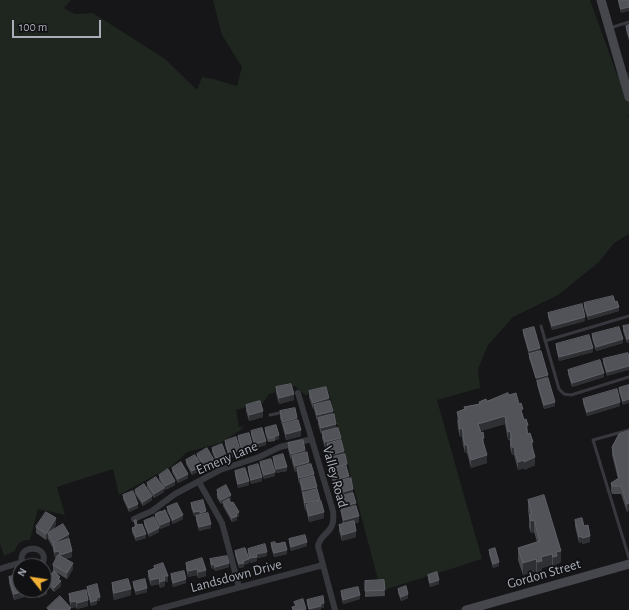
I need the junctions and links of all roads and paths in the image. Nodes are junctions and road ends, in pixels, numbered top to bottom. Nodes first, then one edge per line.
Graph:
1 (601, 0) edge
2 (629, 22) edge
3 (609, 28) junction
4 (629, 97) edge
5 (629, 316) edge
6 (540, 326) dead end
7 (545, 340) junction
8 (629, 378) edge
9 (298, 393) dead end
10 (290, 410) edge
11 (270, 415) dead end
12 (629, 430) edge
13 (312, 439) junction
14 (199, 482) junction
15 (134, 519) edge
16 (22, 558) edge
17 (43, 558) edge
18 (629, 558) edge
19 (629, 564) edge
20 (323, 565) junction
21 (12, 566) edge
22 (0, 569) edge
23 (239, 587) junction
24 (155, 610) edge
25 (335, 610) edge
26 (466, 610) edge

1 - 3 main road
2 - 3 lane
3 - 4 main road
5 - 7 lane
6 - 7 lane
7 - 8 lane
9 - 13 street, Valley Road
10 - 11 lane
12 - 18 lane
13 - 14 street, Emeny Lane
13 - 20 street, Valley Road
14 - 15 street, Emeny Lane
14 - 23 street
16 - 17 street
19 - 26 main road, Gordon Street
20 - 23 street, Landsdown Drive
20 - 25 street, Valley Road
21 - 22 street
23 - 24 street, Landsdown Drive

